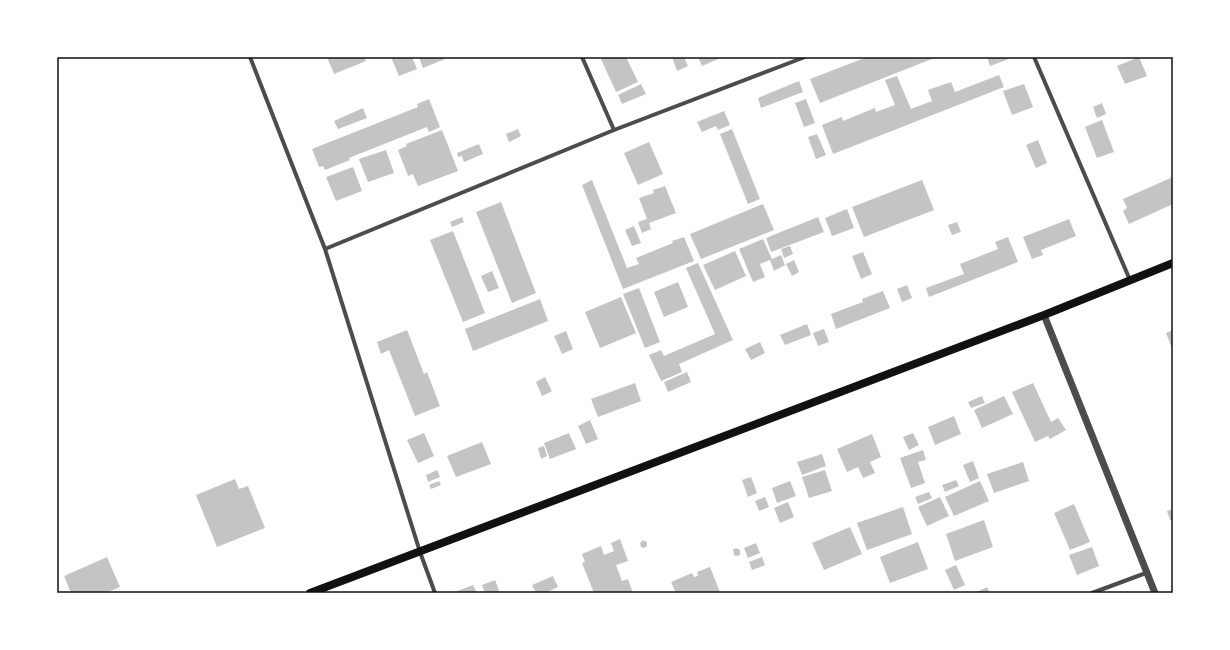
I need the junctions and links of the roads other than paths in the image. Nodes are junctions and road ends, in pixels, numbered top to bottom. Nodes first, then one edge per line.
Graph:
1 (250, 57) edge
2 (582, 57) edge
3 (805, 57) edge
4 (1034, 57) edge
5 (614, 130) junction
6 (325, 249) junction
7 (1173, 263) edge
8 (1130, 280) junction
9 (1044, 315) junction
10 (420, 552) junction
11 (1146, 574) junction
12 (310, 593) edge
13 (435, 593) edge
14 (1092, 593) edge
15 (1155, 593) edge

1 - 6 street
2 - 5 street
3 - 5 street
4 - 8 street
5 - 6 street
6 - 10 street
7 - 8 main road
8 - 9 main road
9 - 10 main road
9 - 11 street
10 - 12 main road
10 - 13 street
11 - 14 street
11 - 15 street

